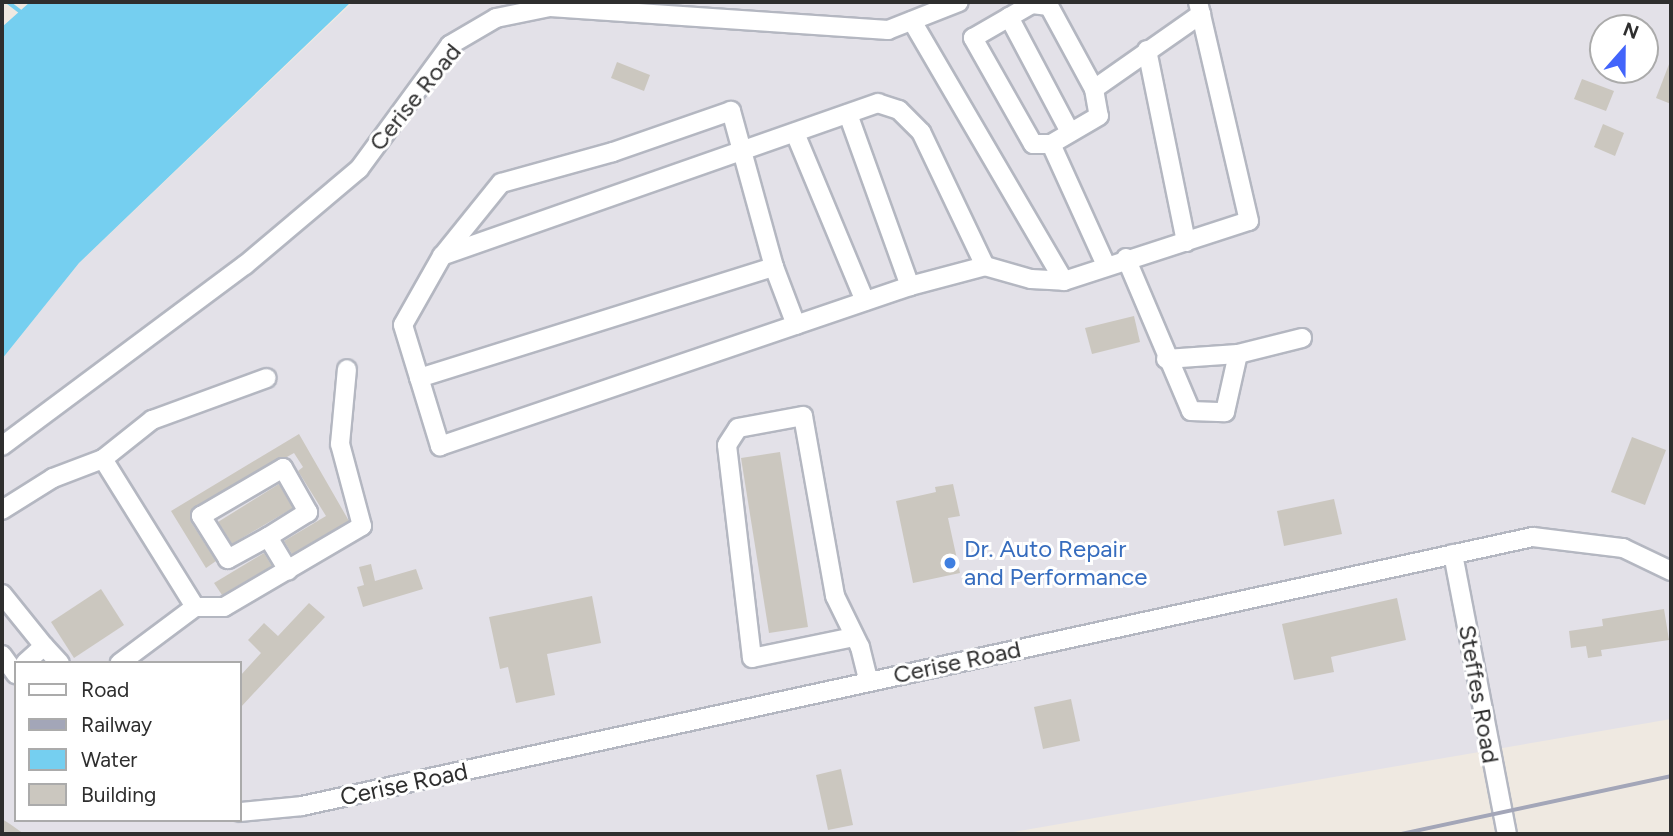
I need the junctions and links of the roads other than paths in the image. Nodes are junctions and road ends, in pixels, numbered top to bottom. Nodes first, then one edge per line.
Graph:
1 (959, 2) edge
2 (1199, 8) edge
3 (1009, 17) junction
4 (912, 21) junction
5 (1147, 50) junction
6 (1094, 89) junction
7 (848, 114) junction
8 (1070, 132) junction
9 (796, 133) junction
10 (1051, 144) junction
11 (741, 153) junction
12 (1186, 242) junction
13 (442, 256) junction
14 (1126, 258) junction
15 (1106, 265) junction
16 (985, 266) junction
17 (774, 267) junction
18 (1063, 281) junction
19 (910, 286) junction
20 (865, 301) junction
21 (796, 325) junction
22 (1302, 338) dead end
23 (1238, 354) junction
24 (1166, 359) junction
25 (347, 369) dead end
26 (267, 377) dead end
27 (419, 378) junction
28 (2, 446) edge
29 (103, 459) junction
30 (2, 510) edge
31 (268, 537) junction
32 (1453, 554) junction
33 (288, 570) junction
34 (1671, 571) edge
35 (2, 594) edge
36 (195, 607) junction
37 (854, 637) junction
38 (44, 646) junction
39 (28, 661) edge
40 (58, 661) edge
41 (123, 661) edge
42 (869, 682) junction
43 (242, 812) edge
44 (1507, 834) edge

1 - 4 street, Cerise Road
2 - 5 street
2 - 12 street
3 - 6 street
3 - 8 street
3 - 10 street
4 - 18 street
4 - 28 street, Cerise Road
5 - 6 street
5 - 12 street
6 - 8 street
7 - 9 street
7 - 16 street
7 - 19 street
8 - 10 street
9 - 11 street
9 - 20 street
10 - 15 street
11 - 13 street
11 - 13 street
11 - 17 street
12 - 14 street
13 - 27 street
14 - 15 street
14 - 24 street
15 - 18 street
16 - 18 street
16 - 19 street
17 - 21 street
17 - 27 street
19 - 20 street
20 - 21 street
21 - 27 street
22 - 23 street
23 - 24 street
23 - 24 street
25 - 33 street
26 - 29 street
29 - 30 street
29 - 36 street
31 - 31 street
31 - 33 street
32 - 34 street, Cerise Road
32 - 42 street, Cerise Road
32 - 44 street, Steffes Road
33 - 36 street
35 - 38 street
36 - 41 street
37 - 37 street
37 - 42 street
38 - 39 street
38 - 40 street
42 - 43 street, Cerise Road

